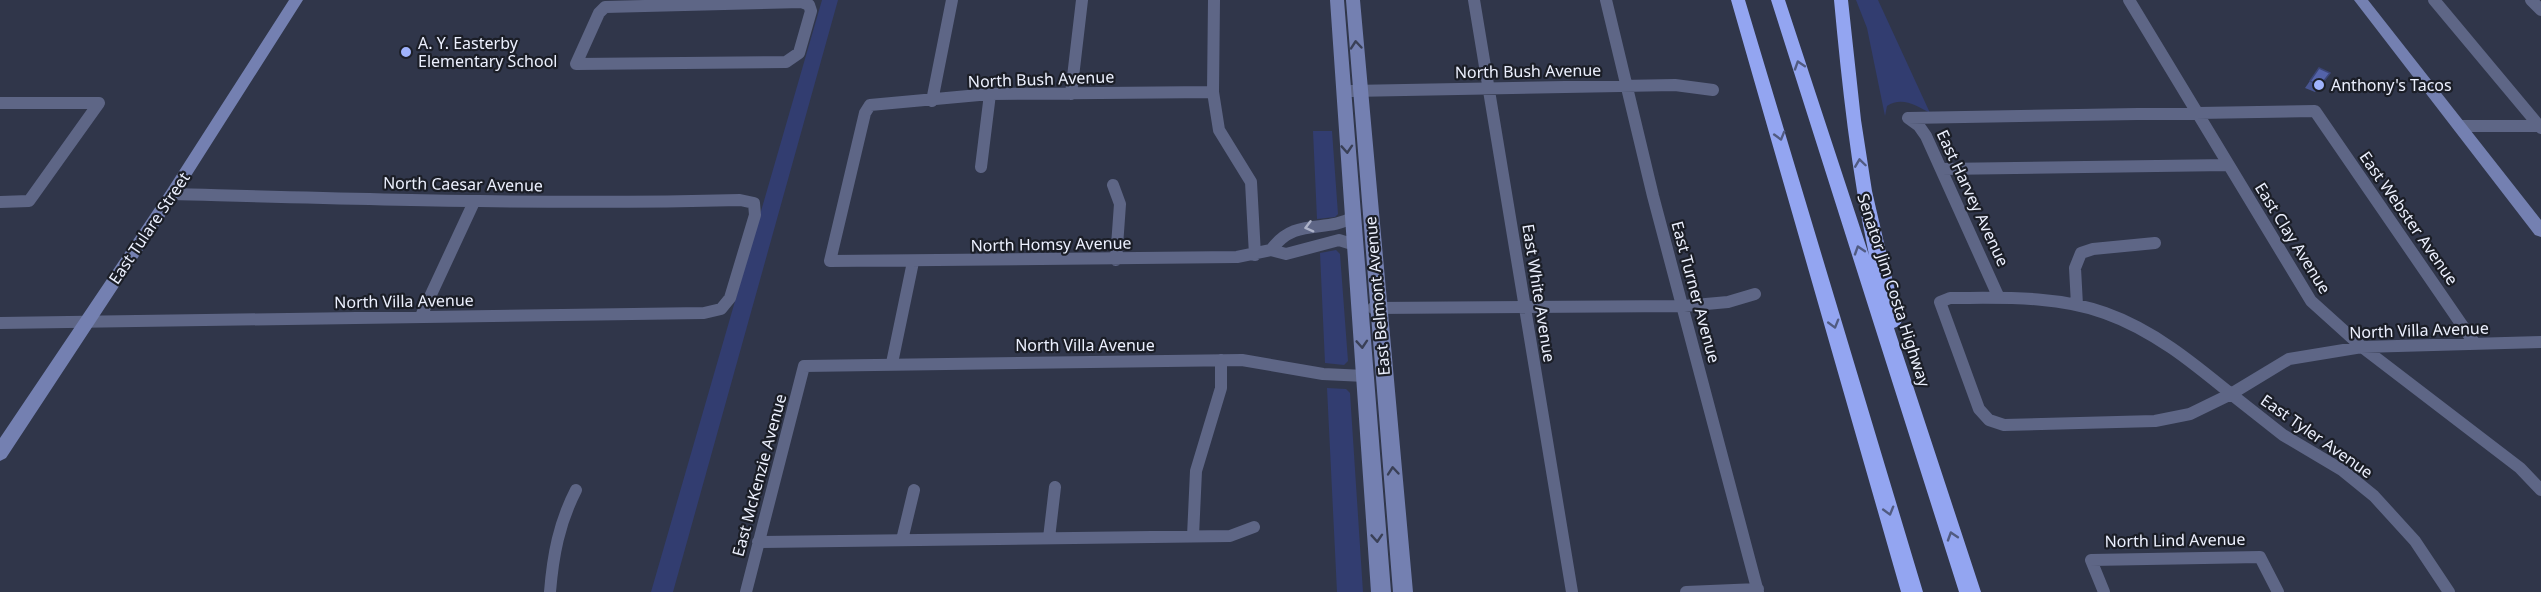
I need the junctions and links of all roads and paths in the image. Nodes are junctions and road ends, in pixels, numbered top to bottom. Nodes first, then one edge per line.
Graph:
1 (296, 0) edge
2 (952, 0) edge
3 (1082, 0) edge
4 (1214, 0) edge
5 (1337, 0) edge
6 (1353, 0) edge
7 (1474, 0) edge
8 (1606, 0) edge
9 (1733, 0) edge
10 (1738, 0) edge
11 (1778, 0) edge
12 (1840, 0) edge
13 (2129, 0) edge
14 (2361, 0) edge
15 (2434, 0) edge
16 (2532, 0) edge
17 (666, 2) edge
18 (682, 2) edge
19 (2541, 10) edge
20 (1628, 86) junction
21 (1489, 88) junction
22 (1713, 90) dead end
23 (1351, 91) junction
24 (1213, 92) junction
25 (990, 94) junction
26 (1071, 94) junction
27 (1768, 96) junction
28 (932, 101) junction
29 (0, 102) edge
30 (2200, 114) junction
31 (2459, 126) junction
32 (2540, 127) edge
33 (2228, 165) junction
34 (981, 167) dead end
35 (1941, 169) junction
36 (1113, 185) dead end
37 (172, 194) junction
38 (0, 202) edge
39 (474, 202) junction
40 (1353, 217) junction
41 (2541, 231) edge
42 (2155, 243) dead end
43 (1355, 245) junction
44 (1271, 250) junction
45 (1255, 255) junction
46 (1116, 260) junction
47 (830, 261) joint
48 (913, 262) junction
49 (1755, 294) dead end
50 (1999, 298) junction
51 (2077, 305) junction
52 (1524, 306) junction
53 (1684, 306) junction
54 (1378, 308) junction
55 (721, 309) joint
56 (1359, 309) junction
57 (422, 316) junction
58 (0, 323) edge
59 (86, 323) junction
60 (2541, 342) edge
61 (2475, 344) junction
62 (2362, 347) junction
63 (1221, 360) junction
64 (892, 363) junction
65 (804, 366) joint
66 (1365, 376) junction
67 (2231, 394) junction
68 (1916, 426) junction
69 (0, 453) edge
70 (1055, 487) dead end
71 (576, 490) dead end
72 (914, 490) dead end
73 (2541, 490) edge
74 (1254, 527) dead end
75 (1193, 536) junction
76 (1049, 538) junction
77 (902, 540) junction
78 (758, 542) junction
79 (1758, 590) edge
80 (550, 592) edge
81 (746, 592) edge
82 (1381, 592) edge
83 (1403, 592) edge
84 (1572, 592) edge
85 (1686, 592) edge
86 (1912, 592) edge
87 (1970, 592) edge
88 (2104, 592) edge
89 (2278, 592) edge
90 (2449, 592) edge

1 - 37 main road, East Tulare Street
2 - 28 street
3 - 26 street
4 - 24 street
5 - 23 main road, East Belmont Avenue
23 -> 6 main road, East Belmont Avenue
7 - 21 street, East White Avenue
8 - 20 street, East Turner Avenue
9 - 27 highway
10 - 27 highway
68 -> 11 highway, Senator Jim Costa Highway
68 -> 12 highway
13 - 30 street, East Clay Avenue
14 - 31 main road
15 - 32 street
16 - 19 street
17 - 18 street
17 - 18 street
20 - 21 street, North Bush Avenue
20 - 22 street, North Bush Avenue
20 - 53 street, East Turner Avenue
21 - 23 street, North Bush Avenue
21 - 52 street, East White Avenue
23 -> 40 main road, East Belmont Avenue
23 - 54 main road, East Belmont Avenue
24 - 26 street, North Bush Avenue
24 - 45 street
25 - 26 street, North Bush Avenue
25 - 28 street, North Bush Avenue
25 - 34 street
27 -> 86 highway
28 - 47 street, North Bush Avenue
29 - 38 street
30 - 33 street, East Clay Avenue
30 - 35 street, East Harvey Avenue
30 - 61 street, East Webster Avenue
31 - 32 street
31 - 41 main road
33 - 35 street
33 - 62 street, East Clay Avenue
35 - 50 street, East Harvey Avenue
36 - 46 street
37 - 39 street, North Caesar Avenue
37 - 59 main road, East Tulare Street
39 - 55 street, North Caesar Avenue
39 - 57 street
40 - 43 main road, East Belmont Avenue
40 -> 44 street, North Homsy Avenue
42 - 51 street
43 - 44 street, North Homsy Avenue
43 - 56 main road, East Belmont Avenue
44 - 45 street, North Homsy Avenue
45 - 46 street, North Homsy Avenue
46 - 48 street, North Homsy Avenue
47 - 48 street, North Homsy Avenue
48 - 64 street
49 - 53 street
50 - 51 street
50 - 67 street, North Villa Avenue
51 - 67 street
52 - 53 street
52 - 54 street
52 - 84 street, East White Avenue
53 - 79 street, East Turner Avenue
54 - 56 street
83 -> 54 main road, East Belmont Avenue
55 - 57 street, North Villa Avenue
56 -> 66 main road, East Belmont Avenue
57 - 59 street, North Villa Avenue
58 - 59 street, North Villa Avenue
59 - 69 main road, East Tulare Street
60 - 61 street, North Villa Avenue
61 - 62 street, North Villa Avenue
62 - 67 street, North Villa Avenue
62 - 73 street, East Clay Avenue
63 - 64 street, North Villa Avenue
63 - 66 street, North Villa Avenue
63 - 75 street
64 - 65 street, North Villa Avenue
65 - 78 street, East McKenzie Avenue
66 -> 82 main road, East Belmont Avenue
67 - 90 street, East Tyler Avenue
87 -> 68 highway, Senator Jim Costa Highway
70 - 76 street
71 - 80 street
72 - 77 street
74 - 75 street
75 - 76 street
76 - 77 street
77 - 78 street
78 - 81 street, East McKenzie Avenue
79 - 85 street
88 - 89 street, North Lind Avenue

